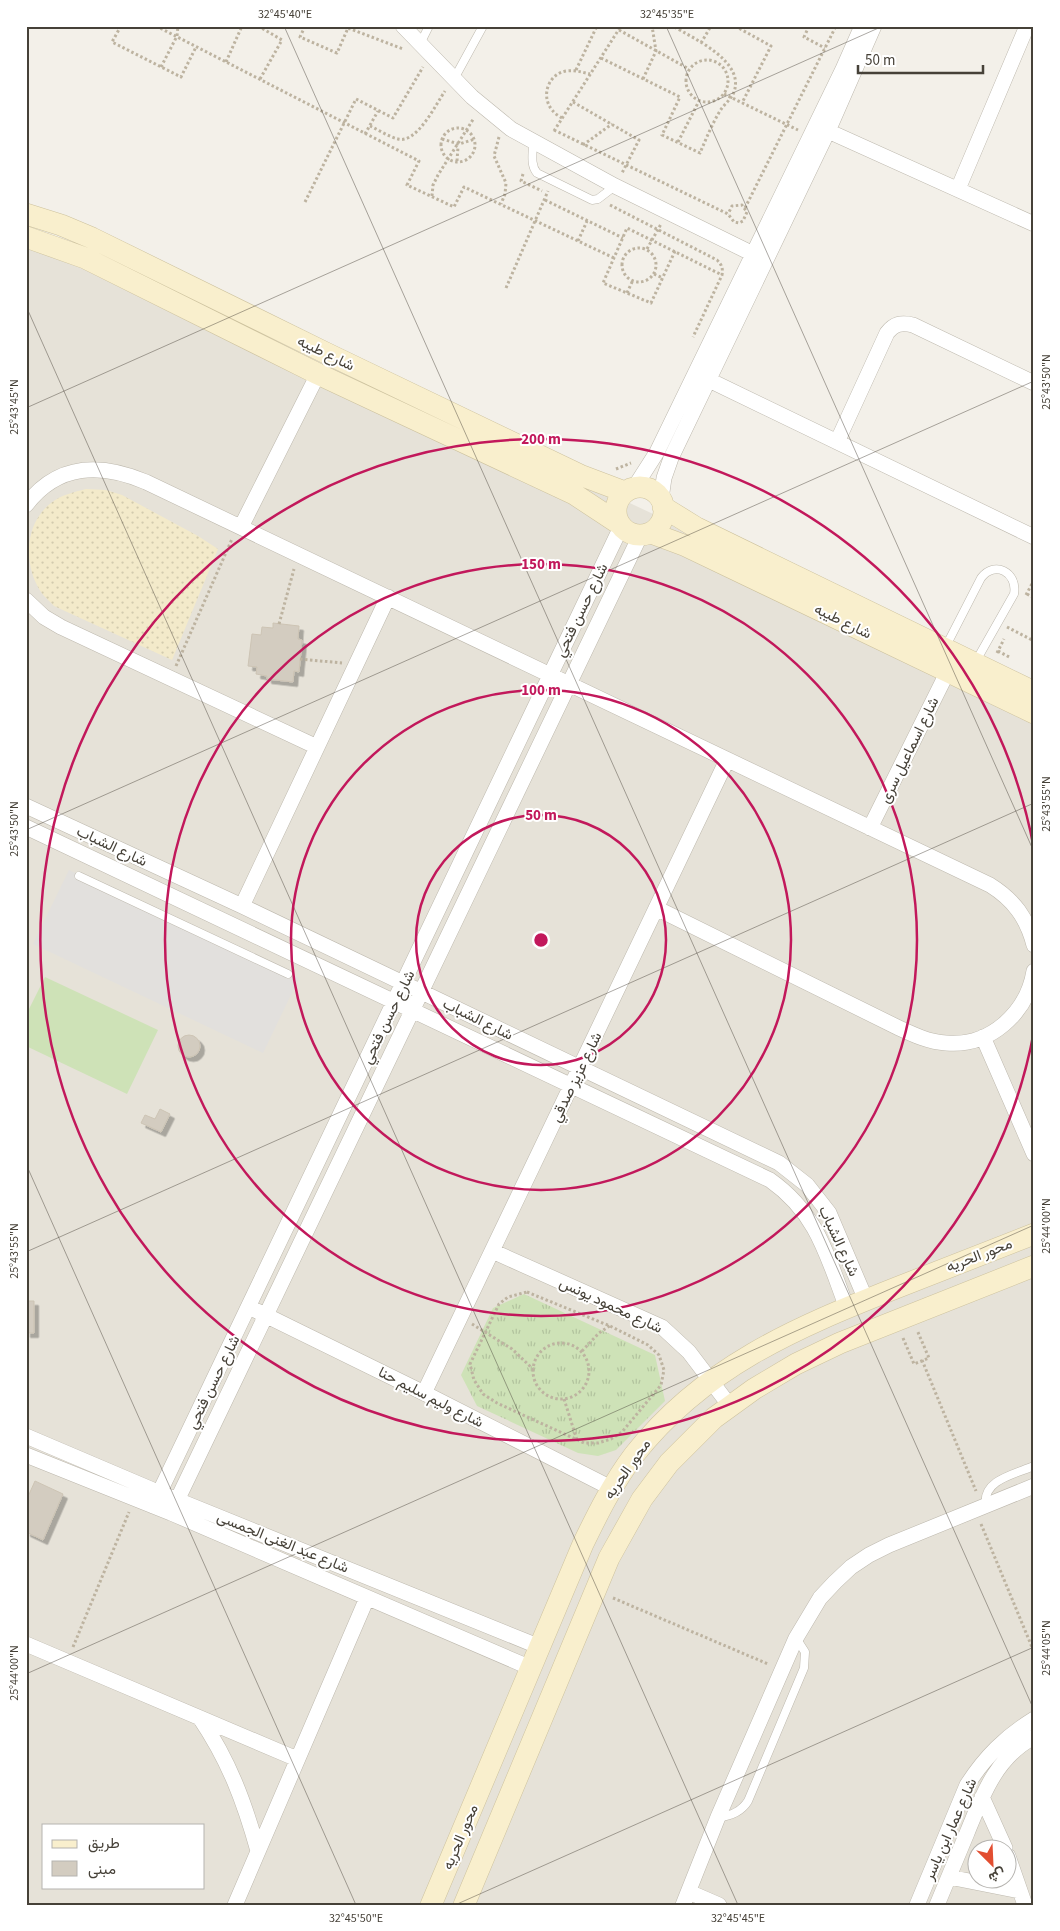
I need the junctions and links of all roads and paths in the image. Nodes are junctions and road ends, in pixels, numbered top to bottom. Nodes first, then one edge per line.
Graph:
1 (121, 26) edge
2 (156, 26) edge
3 (178, 26) edge
4 (242, 26) edge
5 (258, 26) edge
6 (305, 26) edge
7 (403, 26) edge
8 (429, 26) edge
9 (483, 26) edge
10 (597, 26) edge
11 (652, 26) edge
12 (673, 26) edge
13 (711, 26) edge
14 (735, 26) edge
15 (809, 26) edge
16 (836, 26) edge
17 (862, 26) edge
18 (874, 26) edge
19 (1027, 26) edge
20 (620, 28) edge
21 (177, 36) junction
22 (701, 43) junction
23 (196, 47) junction
24 (415, 48) junction
25 (825, 48) junction
26 (656, 51) junction
27 (601, 58) junction
28 (225, 62) junction
29 (161, 67) junction
30 (424, 67) dead end
31 (689, 69) junction
32 (576, 70) junction
33 (590, 74) junction
34 (260, 79) junction
35 (643, 79) junction
36 (450, 84) junction
37 (724, 94) junction
38 (731, 98) junction
39 (699, 101) junction
40 (573, 102) junction
41 (742, 103) junction
42 (378, 111) junction
43 (474, 117) dead end
44 (562, 118) junction
45 (344, 122) junction
46 (612, 124) junction
47 (787, 125) junction
48 (370, 126) junction
49 (466, 130) junction
50 (554, 130) junction
51 (828, 131) junction
52 (365, 134) junction
53 (811, 136) junction
54 (499, 137) dead end
55 (442, 139) junction
56 (474, 140) junction
57 (678, 142) junction
58 (459, 144) junction
59 (538, 145) junction
60 (583, 145) junction
61 (450, 159) junction
62 (457, 161) junction
63 (626, 166) junction
64 (553, 181) junction
65 (615, 186) junction
66 (958, 189) junction
67 (432, 196) junction
68 (598, 199) junction
69 (544, 200) junction
70 (306, 202) dead end
71 (501, 204) junction
72 (745, 208) junction
73 (667, 212) junction
74 (26, 214) edge
75 (728, 214) junction
76 (536, 220) junction
77 (587, 221) junction
78 (1034, 224) edge
79 (658, 230) junction
80 (26, 237) edge
81 (623, 238) junction
82 (652, 240) junction
83 (578, 241) junction
84 (647, 249) junction
85 (616, 252) junction
86 (675, 252) junction
87 (753, 254) junction
88 (625, 257) junction
89 (614, 258) junction
90 (654, 274) junction
91 (722, 275) junction
92 (663, 278) junction
93 (633, 280) junction
94 (506, 288) dead end
95 (627, 293) junction
96 (693, 337) dead end
97 (318, 374) junction
98 (709, 380) junction
99 (1034, 383) edge
100 (837, 442) junction
101 (637, 458) dead end
102 (614, 469) dead end
103 (629, 490) junction
104 (662, 503) junction
105 (26, 505) edge
106 (619, 525) junction
107 (239, 527) junction
108 (646, 534) junction
109 (1034, 537) edge
110 (298, 554) junction
111 (1034, 580) edge
112 (1026, 594) junction
113 (388, 597) junction
114 (1034, 598) edge
115 (26, 600) edge
116 (1022, 602) dead end
117 (1014, 620) dead end
118 (998, 623) junction
119 (279, 624) dead end
120 (1009, 629) junction
121 (1034, 641) edge
122 (944, 648) junction
123 (300, 659) dead end
124 (985, 661) junction
125 (334, 662) dead end
126 (948, 671) junction
127 (549, 675) junction
128 (171, 678) junction
129 (569, 685) junction
130 (1034, 692) edge
131 (1034, 713) edge
132 (317, 746) junction
133 (727, 760) junction
134 (26, 806) edge
135 (26, 827) edge
136 (870, 828) junction
137 (79, 876) dead end
138 (242, 906) junction
139 (656, 908) junction
140 (1034, 945) edge
141 (1034, 971) edge
142 (288, 974) dead end
143 (404, 984) junction
144 (421, 992) junction
145 (396, 1001) junction
146 (412, 1010) junction
147 (983, 1037) junction
148 (580, 1068) junction
149 (571, 1087) junction
150 (1034, 1154) edge
151 (1034, 1234) edge
152 (492, 1251) junction
153 (1034, 1266) edge
154 (856, 1304) junction
155 (248, 1308) junction
156 (634, 1314) junction
157 (266, 1316) junction
158 (461, 1318) junction
159 (904, 1318) junction
160 (610, 1326) junction
161 (485, 1332) junction
162 (582, 1351) junction
163 (922, 1360) junction
164 (533, 1370) junction
165 (712, 1381) junction
166 (424, 1393) junction
167 (564, 1399) junction
168 (730, 1406) junction
169 (26, 1436) edge
170 (577, 1440) junction
171 (26, 1455) edge
172 (1034, 1466) edge
173 (1034, 1486) edge
174 (611, 1488) junction
175 (135, 1498) junction
176 (156, 1499) junction
177 (175, 1507) junction
178 (981, 1507) junction
179 (596, 1591) junction
180 (367, 1598) junction
181 (796, 1638) junction
182 (26, 1644) edge
183 (540, 1648) junction
184 (1034, 1652) edge
185 (67, 1662) junction
186 (531, 1668) junction
187 (782, 1670) junction
188 (200, 1718) junction
189 (1034, 1719) edge
190 (1034, 1737) edge
191 (298, 1759) junction
192 (982, 1797) junction
193 (718, 1817) junction
194 (1000, 1838) edge
195 (258, 1851) junction
196 (949, 1876) junction
197 (1018, 1886) edge
198 (686, 1898) edge
199 (1022, 1898) edge
200 (235, 1905) edge
201 (431, 1905) edge
202 (464, 1905) edge
203 (719, 1905) edge
204 (917, 1905) edge
205 (937, 1905) edge

1 - 29 path
2 - 21 path
3 - 21 path
4 - 28 path
5 - 34 path
6 - 24 path
7 - 24 street
8 - 24 lane
9 - 36 lane
10 - 32 path
11 - 26 path
12 - 22 path
13 - 22 path
14 - 41 path
15 - 25 path
16 - 25 path
17 - 53 street
18 - 51 street
19 - 66 street
20 - 26 path
20 - 27 path
21 - 23 path
21 - 29 path
22 - 38 path
23 - 28 path
23 - 29 path
24 - 36 street
25 - 47 path
26 - 31 path
26 - 35 path
27 - 33 path
27 - 35 path
28 - 34 path
30 - 42 path
31 - 37 path
31 - 39 path
32 - 33 path
32 - 44 path
33 - 40 path
34 - 45 path
35 - 57 path
36 - 48 path
36 - 59 street
37 - 38 path
37 - 39 path
38 - 41 path
38 - 57 path
39 - 57 path
40 - 44 path
40 - 46 path
41 - 47 path
42 - 45 path
42 - 48 path
43 - 49 path
44 - 50 path
45 - 52 path
45 - 70 path
46 - 60 path
46 - 63 path
47 - 53 path
47 - 72 path
48 - 52 path
49 - 55 path
49 - 56 path
49 - 58 path
50 - 59 path
50 - 60 path
51 - 66 street
51 - 98 street
52 - 67 path
53 - 87 street
54 - 71 path
55 - 58 path
55 - 61 path
56 - 58 path
56 - 62 path
58 - 61 path
58 - 62 path
59 - 64 lane
59 - 65 street
60 - 63 path
61 - 62 path
61 - 67 path
63 - 65 path
63 - 75 path
64 - 68 lane
64 - 69 path
65 - 68 lane
65 - 73 street
66 - 78 street
67 - 71 path
68 - 79 path
69 - 76 path
69 - 77 path
71 - 76 path
72 - 75 path
72 - 75 path
73 - 79 path
73 - 87 street
74 - 103 main road, شارع طيبه
76 - 83 path
76 - 94 path
77 - 81 path
77 - 83 path
79 - 82 path
79 - 91 path
80 - 97 main road, شارع طيبه
81 - 82 path
81 - 85 path
82 - 84 path
82 - 86 path
83 - 89 path
84 - 88 path
84 - 90 path
85 - 88 path
85 - 89 path
86 - 91 path
86 - 92 path
87 - 103 street
88 - 93 path
89 - 95 path
90 - 92 path
90 - 93 path
91 - 96 path
92 - 95 path
93 - 95 path
97 - 106 main road, شارع طيبه
97 - 107 street
98 - 100 street
98 - 104 street
99 - 100 street
100 - 109 street
101 - 102 path
103 - 104 main road
103 - 106 main road
104 - 108 main road
104 - 122 main road, شارع طيبه
105 - 107 street
106 - 108 main road
106 - 127 street, شارع حسن فتحي
107 - 110 street
107 - 128 path
108 - 126 main road, شارع طيبه
108 - 129 street, شارع حسن فتحي
110 - 113 street
110 - 119 path
111 - 112 path
112 - 114 path
112 - 116 path
113 - 127 street
113 - 132 street
115 - 128 street
117 - 120 path
118 - 120 path
118 - 122 lane
118 - 124 lane
120 - 121 path
120 - 124 path
122 - 124 main road, شارع طيبه
123 - 125 path
124 - 130 main road, شارع طيبه
126 - 131 main road, شارع طيبه
126 - 136 street, شارع اسماعيل سرى
127 - 129 street
127 - 143 street, شارع حسن فتحي
128 - 132 street
129 - 133 street
129 - 144 street, شارع حسن فتحي
132 - 138 street
133 - 136 street
133 - 139 street, شارع عزيز صدقي
134 - 138 street, شارع الشباب
135 - 145 street, شارع الشباب
136 - 140 street
137 - 142 lane
138 - 143 street, شارع الشباب
139 - 147 street
139 - 148 street, شارع عزيز صدقي
141 - 147 street
143 - 144 street, شارع الشباب
143 - 145 street, شارع حسن فتحي
144 - 146 street, شارع حسن فتحي
144 - 148 street, شارع الشباب
145 - 146 street, شارع الشباب
145 - 155 street, شارع حسن فتحي
146 - 149 street, شارع الشباب
146 - 157 street, شارع حسن فتحي
147 - 150 street
148 - 149 street, شارع عزيز صدقي
148 - 154 street, شارع الشباب
149 - 152 street, شارع عزيز صدقي
149 - 154 street, شارع الشباب
151 - 154 main road, محور الحريه
152 - 156 street, شارع محمود يونس
152 - 158 street, شارع عزيز صدقي
153 - 159 main road, محور الحريه
154 - 165 main road, محور الحريه
155 - 157 street, شارع وليم سليم حنا
155 - 176 street, شارع حسن فتحي
156 - 160 path
156 - 165 street, شارع محمود يونس
157 - 166 street, شارع وليم سليم حنا
157 - 177 street, شارع حسن فتحي
158 - 161 path
158 - 166 street, شارع عزيز صدقي
159 - 163 path
159 - 163 path
159 - 168 main road, محور الحريه
160 - 161 path
160 - 162 path
160 - 170 path
161 - 164 path
161 - 170 path
162 - 164 path
162 - 167 path
163 - 178 path
164 - 167 path
165 - 168 street, شارع محمود يونس
165 - 174 main road, محور الحريه
166 - 174 street, شارع وليم سليم حنا
167 - 170 path
168 - 179 main road, محور الحريه
169 - 176 street, شارع عبد الغنى الجمسى
171 - 175 street, شارع عبد الغنى الجمسى
172 - 178 lane
173 - 178 street
174 - 183 main road, محور الحريه
175 - 176 street, شارع عبد الغنى الجمسى
175 - 185 path
176 - 177 street, شارع عبد الغنى الجمسى
177 - 180 street, شارع عبد الغنى الجمسى
177 - 183 street, شارع عبد الغنى الجمسى
178 - 181 street
178 - 184 path
179 - 187 path
179 - 202 main road, محور الحريه
180 - 186 street, شارع عبد الغنى الجمسى
180 - 191 street
181 - 187 street
181 - 193 lane
182 - 185 street
183 - 186 main road, محور الحريه
185 - 188 street
186 - 201 main road, محور الحريه
187 - 193 street
188 - 191 street
188 - 195 street
189 - 204 street, شارع عمار ابن ياسر
190 - 192 street, شارع عمار ابن ياسر
191 - 195 street
192 - 194 street
192 - 196 street, شارع عمار ابن ياسر
193 - 198 street
195 - 200 street
196 - 199 street
196 - 205 street, شارع عمار ابن ياسر
197 - 199 street
198 - 203 street

